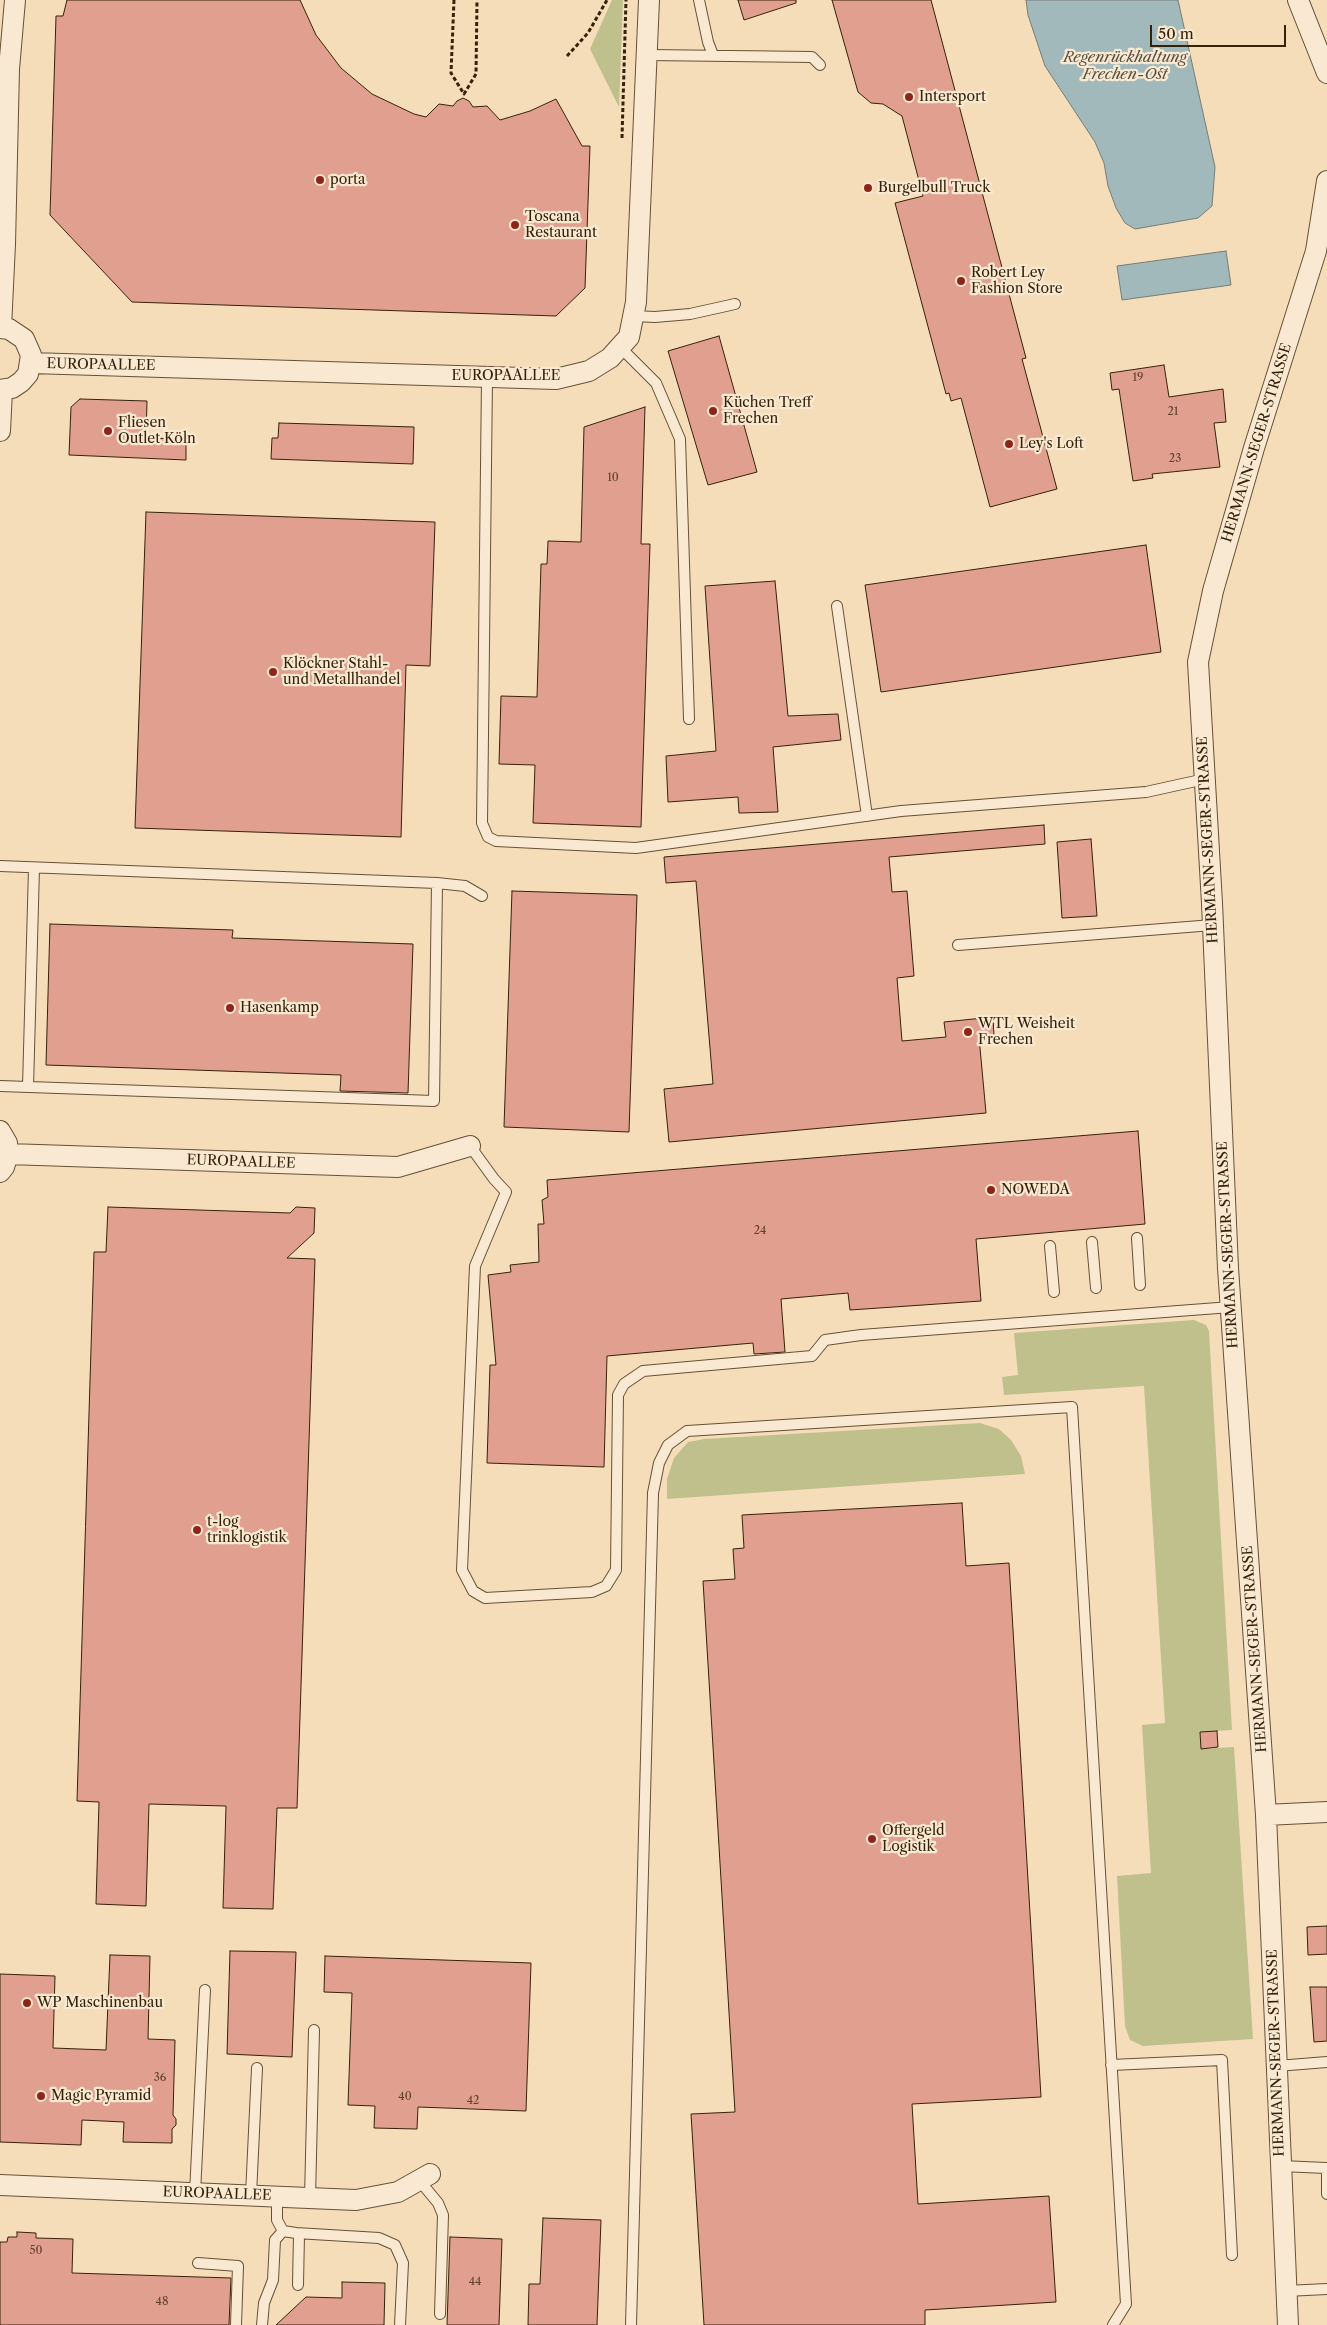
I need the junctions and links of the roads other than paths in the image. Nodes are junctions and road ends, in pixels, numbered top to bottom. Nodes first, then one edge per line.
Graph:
1 (15, 0) edge
2 (649, 0) edge
3 (699, 0) edge
4 (1298, 0) edge
5 (648, 55) junction
6 (713, 55) junction
7 (820, 65) dead end
8 (5, 69) edge
9 (1327, 73) edge
10 (1327, 181) edge
11 (3, 244) edge
12 (734, 304) dead end
13 (633, 316) junction
14 (0, 328) edge
15 (620, 347) junction
16 (31, 363) junction
17 (487, 377) junction
18 (1, 390) edge
19 (0, 431) edge
20 (837, 606) dead end
21 (689, 719) dead end
22 (1205, 779) junction
23 (866, 816) junction
24 (0, 866) edge
25 (34, 868) junction
26 (437, 883) junction
27 (482, 896) dead end
28 (1213, 925) junction
29 (958, 945) dead end
30 (0, 1086) edge
31 (28, 1087) junction
32 (0, 1131) edge
33 (470, 1146) joint
34 (8, 1154) junction
35 (0, 1172) edge
36 (1137, 1238) dead end
37 (1092, 1242) dead end
38 (1050, 1246) dead end
39 (1140, 1285) dead end
40 (1096, 1288) dead end
41 (1054, 1292) dead end
42 (1231, 1307) junction
43 (1327, 1812) edge
44 (1266, 1815) junction
45 (205, 1990) dead end
46 (314, 2030) dead end
47 (1327, 2062) edge
48 (1111, 2065) junction
49 (1277, 2066) junction
50 (257, 2068) dead end
51 (1281, 2166) junction
52 (1326, 2168) edge
53 (425, 2177) joint
54 (0, 2185) edge
55 (195, 2193) junction
56 (1327, 2194) edge
57 (251, 2195) junction
58 (277, 2196) junction
59 (310, 2198) junction
60 (283, 2231) junction
61 (299, 2234) junction
62 (1232, 2255) dead end
63 (198, 2263) dead end
64 (298, 2285) dead end
65 (1327, 2289) edge
66 (1286, 2291) junction
67 (440, 2314) dead end
68 (236, 2325) edge
69 (262, 2325) edge
70 (400, 2325) edge
71 (631, 2325) edge
72 (1113, 2325) edge
73 (1288, 2325) edge

1 - 8 street, EUROPAALLEE
2 - 5 street, EUROPAALLEE
3 - 6 lane
4 - 9 street
5 - 6 lane
5 - 13 street, EUROPAALLEE
6 - 7 lane
8 - 11 street, EUROPAALLEE
10 - 22 street, HERMANN-SEGER-STRASSE
11 - 14 street, EUROPAALLEE
12 - 13 lane
13 - 15 street, EUROPAALLEE
14 - 16 street, EUROPAALLEE
15 - 17 street, EUROPAALLEE
15 - 21 lane
16 - 17 street, EUROPAALLEE
16 - 18 street, EUROPAALLEE
17 - 23 lane
18 - 19 street, EUROPAALLEE
20 - 23 lane
22 - 23 lane
22 - 28 street, HERMANN-SEGER-STRASSE
24 - 25 lane
25 - 26 lane
25 - 31 lane
26 - 27 lane
26 - 31 lane
28 - 29 lane
28 - 42 street, HERMANN-SEGER-STRASSE
30 - 31 lane
32 - 34 street
33 - 34 street, EUROPAALLEE
33 - 42 lane
34 - 35 street
36 - 39 lane
37 - 40 lane
38 - 41 lane
42 - 44 street, HERMANN-SEGER-STRASSE
43 - 44 street
44 - 49 street, HERMANN-SEGER-STRASSE
45 - 55 lane
46 - 59 lane
47 - 49 lane
48 - 62 lane
48 - 71 lane
48 - 72 lane
49 - 51 street, HERMANN-SEGER-STRASSE
50 - 57 lane
51 - 52 lane
51 - 66 street, HERMANN-SEGER-STRASSE
52 - 56 lane
53 - 59 street, EUROPAALLEE
53 - 67 lane
54 - 55 street, EUROPAALLEE
55 - 57 street, EUROPAALLEE
57 - 58 street, EUROPAALLEE
58 - 59 street, EUROPAALLEE
58 - 60 lane
60 - 61 lane
60 - 69 lane
61 - 64 lane
61 - 70 lane
63 - 68 lane
65 - 66 lane
66 - 73 street, HERMANN-SEGER-STRASSE

